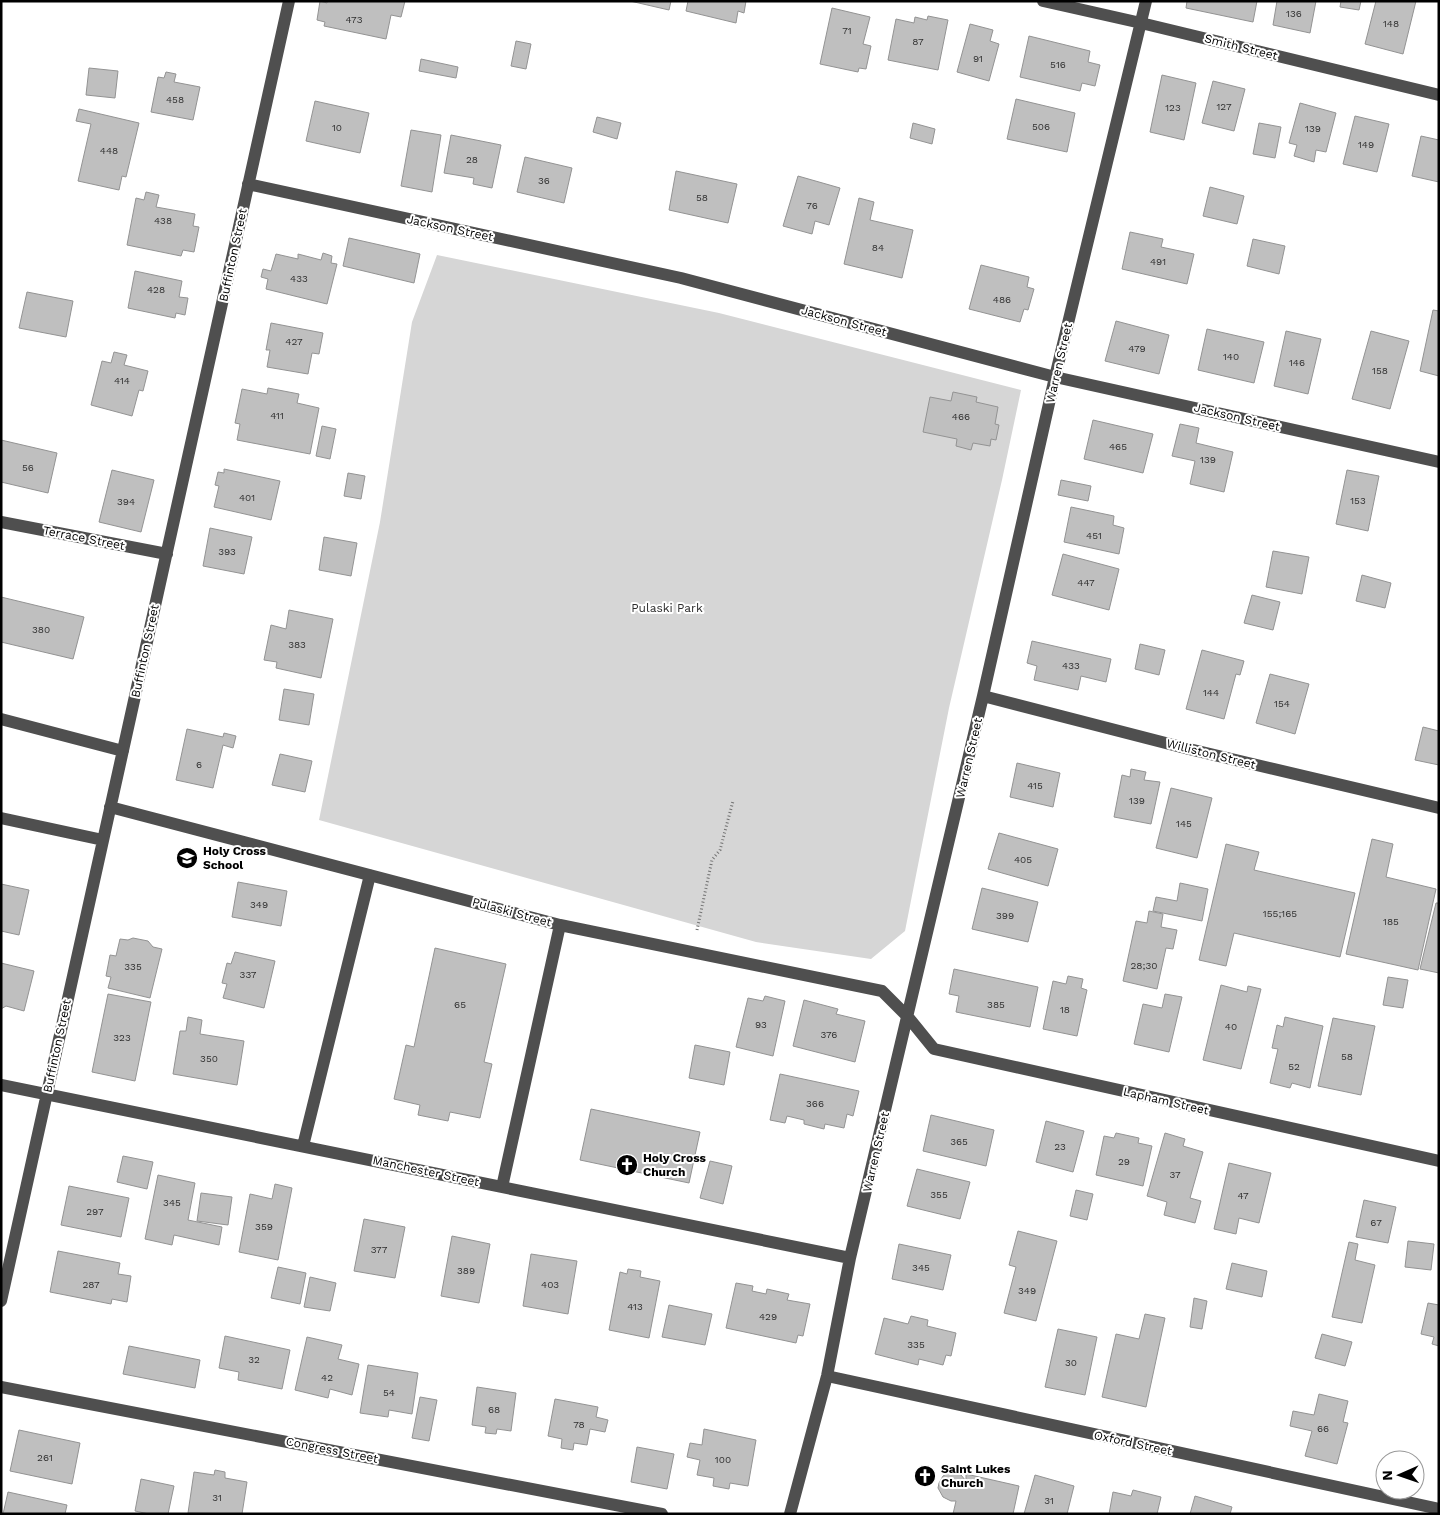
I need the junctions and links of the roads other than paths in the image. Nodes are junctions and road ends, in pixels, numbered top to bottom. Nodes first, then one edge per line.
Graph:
1 (289, 1) edge
2 (1043, 1) edge
3 (1146, 1) edge
4 (1141, 23) junction
5 (1439, 95) edge
6 (248, 184) junction
7 (1055, 377) junction
8 (1439, 462) edge
9 (1, 522) edge
10 (166, 554) junction
11 (983, 696) junction
12 (1, 719) edge
13 (123, 751) junction
14 (110, 807) junction
15 (1439, 808) edge
16 (1, 818) edge
17 (103, 840) junction
18 (370, 875) junction
19 (560, 925) junction
20 (908, 1017) junction
21 (1, 1086) edge
22 (47, 1094) junction
23 (303, 1146) junction
24 (1439, 1161) edge
25 (502, 1187) junction
26 (850, 1258) junction
27 (1, 1301) edge
28 (827, 1376) junction
29 (1, 1387) edge
30 (1439, 1509) edge
31 (662, 1514) edge
32 (790, 1514) edge

1 - 6 street, Buffinton Street
2 - 4 street, Smith Street
3 - 4 street, Warren Street
4 - 5 street, Smith Street
4 - 7 street, Warren Street
6 - 7 street, Jackson Street
6 - 10 street, Buffinton Street
7 - 8 street, Jackson Street
7 - 11 street, Warren Street
9 - 10 street, Terrace Street
10 - 13 street, Buffinton Street
11 - 15 street, Williston Street
11 - 20 street, Warren Street
12 - 13 street
13 - 14 street, Buffinton Street
14 - 17 street, Buffinton Street
14 - 18 street, Pulaski Street
16 - 17 street
17 - 22 street, Buffinton Street
18 - 19 street, Pulaski Street
18 - 23 street
19 - 20 street, Pulaski Street
19 - 25 street
20 - 24 street, Lapham Street
20 - 26 street, Warren Street
21 - 22 street, Manchester Street
22 - 23 street, Manchester Street
22 - 27 street, Buffinton Street
23 - 25 street, Manchester Street
25 - 26 street, Manchester Street
26 - 28 street, Warren Street
28 - 30 street, Oxford Street
28 - 32 street, Warren Street
29 - 31 street, Congress Street

